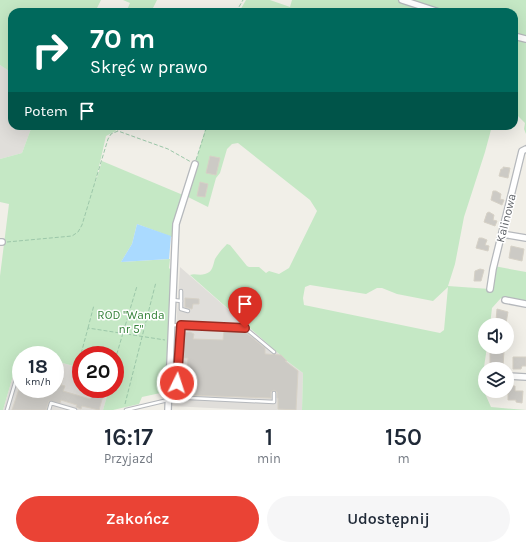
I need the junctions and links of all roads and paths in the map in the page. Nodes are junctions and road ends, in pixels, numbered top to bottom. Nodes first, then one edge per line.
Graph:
1 (402, 0) edge
2 (427, 8) edge
3 (206, 130) edge
4 (118, 131) joint
5 (526, 149) edge
6 (195, 164) junction
7 (502, 234) junction
8 (526, 238) edge
9 (1, 242) edge
10 (156, 282) dead end
11 (136, 286) dead end
12 (490, 289) dead end
13 (181, 291) dead end
14 (172, 300) junction
15 (505, 300) dead end
16 (181, 301) junction
17 (526, 304) edge
18 (94, 305) dead end
19 (188, 312) dead end
20 (171, 325) junction
21 (181, 325) junction
22 (88, 328) junction
23 (123, 333) junction
24 (143, 336) junction
25 (170, 340) junction
26 (83, 346) edge
27 (119, 346) edge
28 (274, 352) dead end
29 (514, 376) edge
30 (526, 377) edge
31 (12, 393) edge
32 (274, 393) dead end
33 (176, 397) junction
34 (168, 398) junction
35 (125, 404) dead end
36 (7, 410) edge
37 (49, 410) edge
38 (75, 410) edge
39 (126, 410) edge
40 (168, 410) edge

1 - 2 street
3 - 6 path
4 - 6 path
4 - 9 path
5 - 7 street, Kalinowa
6 - 14 street
7 - 8 street
7 - 12 street, Kalinowa
10 - 24 path
11 - 23 path
13 - 16 lane
14 - 16 lane
14 - 20 street
15 - 17 street
16 - 19 lane
18 - 22 path
20 - 21 lane
20 - 25 street
21 - 28 lane
21 - 33 lane
22 - 23 path
22 - 26 path
23 - 24 path
23 - 27 path
24 - 25 path
24 - 35 path
25 - 34 street
29 - 30 street
31 - 36 lane
32 - 33 lane
33 - 34 lane
34 - 39 lane
34 - 40 street
37 - 38 lane

